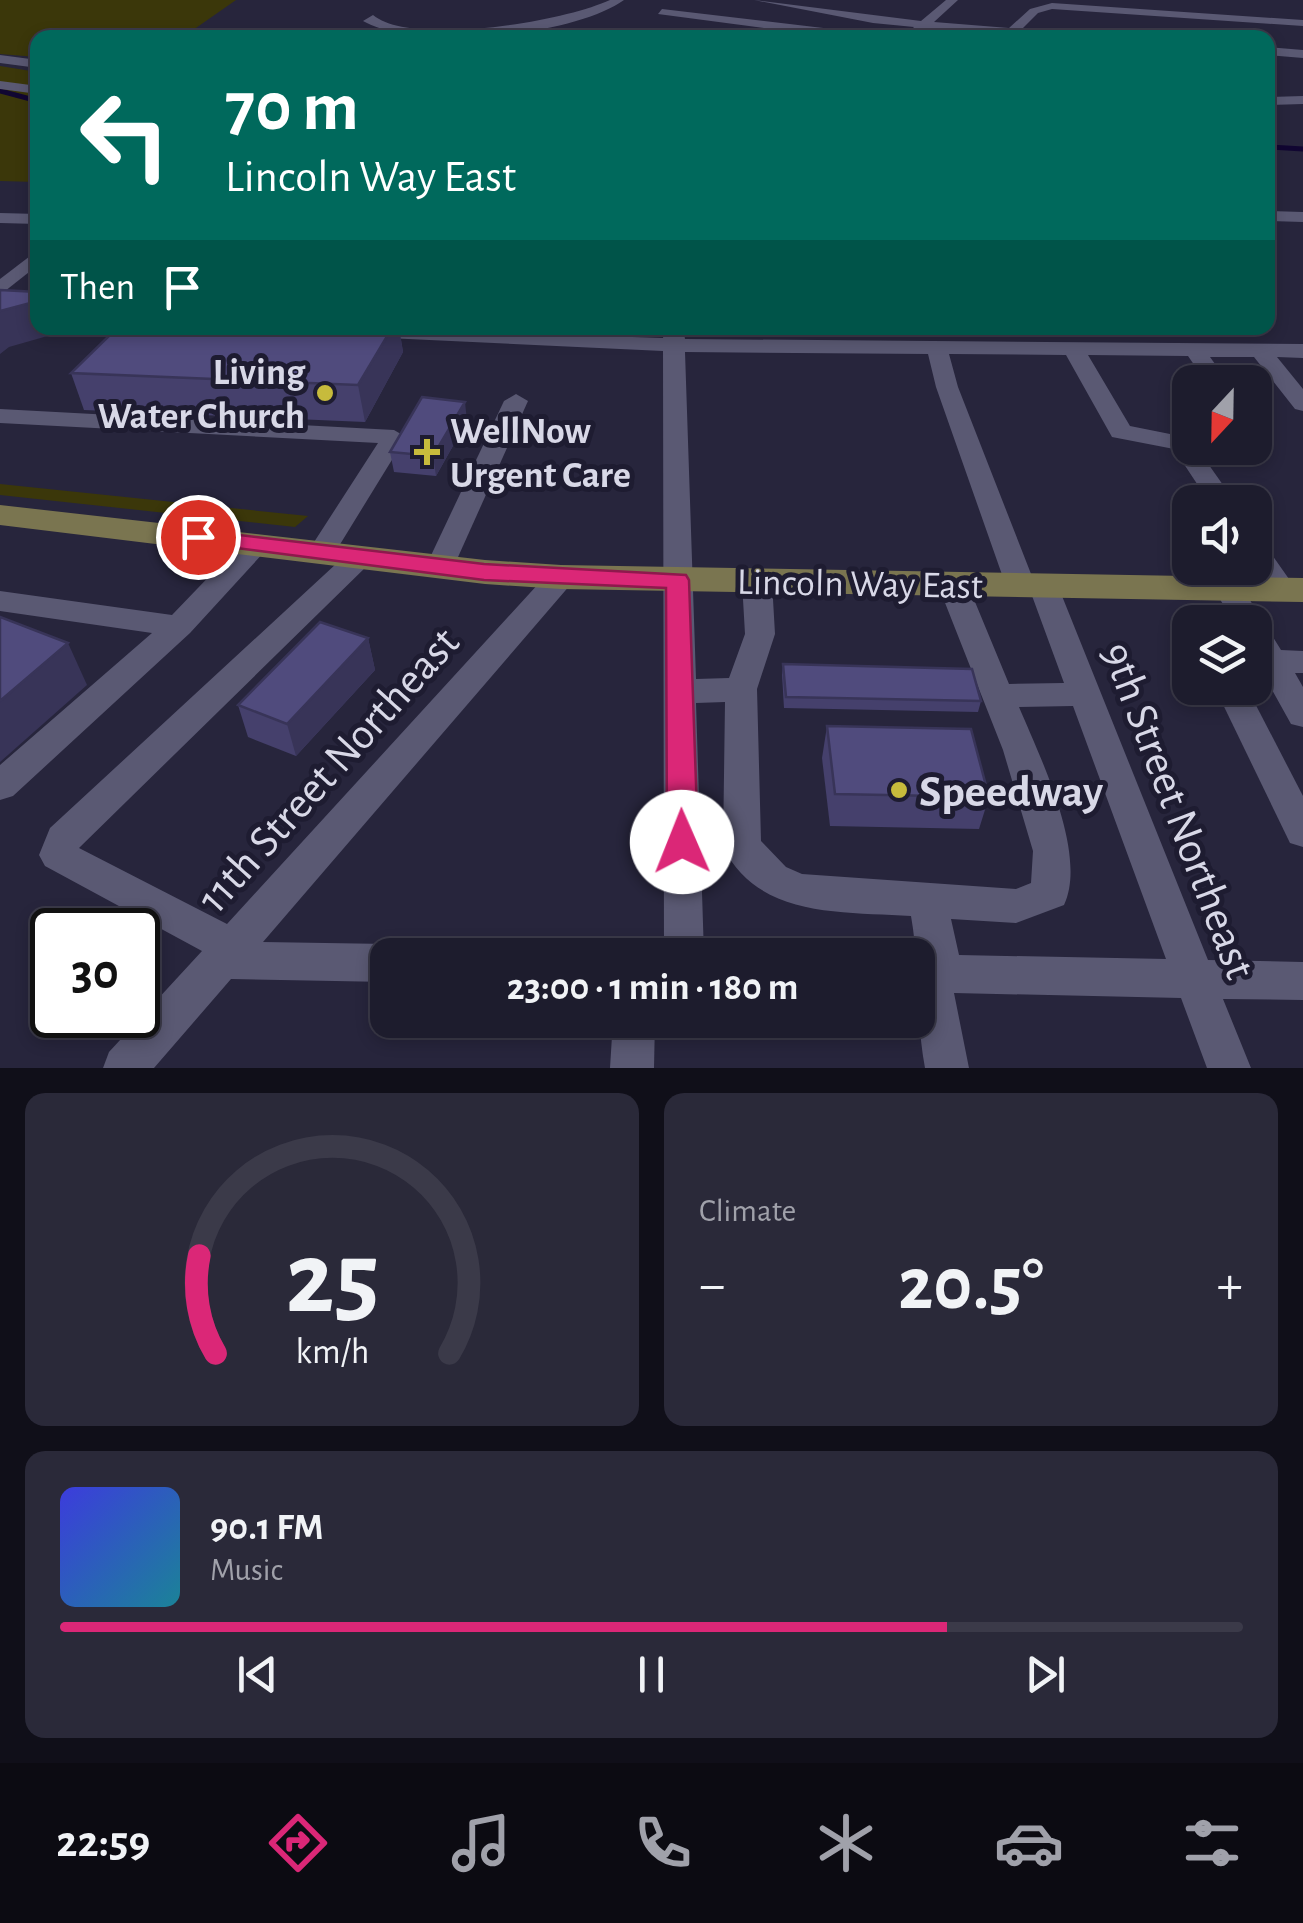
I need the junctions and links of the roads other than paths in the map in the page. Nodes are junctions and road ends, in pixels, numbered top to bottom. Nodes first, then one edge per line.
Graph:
1 (619, 0) edge
2 (688, 0) edge
3 (759, 0) edge
4 (954, 0) edge
5 (1060, 3) edge
6 (662, 12) junction
7 (372, 18) dead end
8 (1303, 23) edge
9 (923, 25) junction
10 (682, 29) dead end
11 (809, 30) edge
12 (917, 30) edge
13 (966, 30) edge
14 (1014, 30) edge
15 (1275, 52) edge
16 (1303, 54) edge
17 (0, 60) edge
18 (30, 63) edge
19 (0, 85) edge
20 (30, 89) edge
21 (1303, 100) edge
22 (1275, 101) edge
23 (1275, 216) edge
24 (1303, 217) edge
25 (0, 218) edge
26 (30, 219) edge
27 (30, 260) edge
28 (30, 262) edge
29 (0, 264) edge
30 (0, 289) edge
31 (625, 335) edge
32 (1017, 335) edge
33 (674, 336) edge
34 (937, 348) junction
35 (1024, 349) junction
36 (1074, 350) junction
37 (1194, 350) junction
38 (1261, 351) junction
39 (1303, 351) edge
40 (1205, 365) edge
41 (516, 401) dead end
42 (1303, 404) edge
43 (0, 416) edge
44 (1210, 485) edge
45 (0, 515) edge
46 (256, 544) junction
47 (321, 553) junction
48 (360, 557) junction
49 (440, 566) junction
50 (1272, 568) edge
51 (560, 576) junction
52 (678, 580) junction
53 (757, 582) junction
54 (953, 585) junction
55 (1032, 586) junction
56 (1228, 588) junction
57 (1292, 589) edge
58 (0, 601) edge
59 (1238, 605) edge
60 (179, 626) junction
61 (1272, 656) edge
62 (741, 689) junction
63 (680, 692) junction
64 (1082, 694) junction
65 (998, 696) junction
66 (1240, 705) edge
67 (1303, 715) edge
68 (0, 786) edge
69 (1303, 832) edge
70 (928, 900) junction
71 (684, 938) edge
72 (929, 938) edge
73 (227, 953) junction
74 (370, 962) edge
75 (935, 973) edge
76 (1196, 979) junction
77 (1303, 982) edge
78 (935, 1001) edge
79 (633, 1038) edge
80 (124, 1068) edge
81 (632, 1068) edge
82 (947, 1068) edge
83 (1230, 1068) edge

1 - 7 street
2 - 6 street
3 - 9 street
4 - 9 street
5 - 8 street
5 - 14 street
6 - 10 street
6 - 11 street
9 - 12 street
9 - 13 street
15 - 16 street
17 - 18 street
19 - 20 street
21 - 22 street
23 - 24 street
25 - 26 street
27 - 29 street
28 - 30 street
31 - 33 street
32 - 35 street
33 - 34 street
33 - 52 street
34 - 35 street
34 - 55 street, 9th Street Northeast
35 - 36 street
36 - 37 street
36 - 44 street
37 - 38 street
37 - 40 street
38 - 39 street
38 - 42 street
41 - 49 street
43 - 47 street
45 - 46 main road, Lincoln Way East
46 - 47 main road, Lincoln Way East
46 - 60 street
47 - 48 main road, Lincoln Way East
48 - 49 main road, Lincoln Way East
48 - 73 street
49 - 51 main road, Lincoln Way East
50 - 57 street
51 - 52 main road, Lincoln Way East
51 - 73 street, 11th Street Northeast
52 - 53 main road, Lincoln Way East
52 - 63 street
53 - 54 main road, Lincoln Way East
53 - 62 street
54 - 55 main road, Lincoln Way East
54 - 65 street
55 - 56 main road, Lincoln Way East
55 - 64 street, 9th Street Northeast
56 - 57 main road, Lincoln Way East
56 - 59 street
58 - 60 street
60 - 68 street
61 - 67 street
62 - 63 street
62 - 70 street
63 - 71 street
64 - 65 street
64 - 76 street, 9th Street Northeast
65 - 70 street
66 - 69 street
70 - 72 street
73 - 74 street
73 - 80 street, 11th Street Northeast
75 - 76 street
76 - 77 street
76 - 83 street, 9th Street Northeast
78 - 82 street
79 - 81 street

